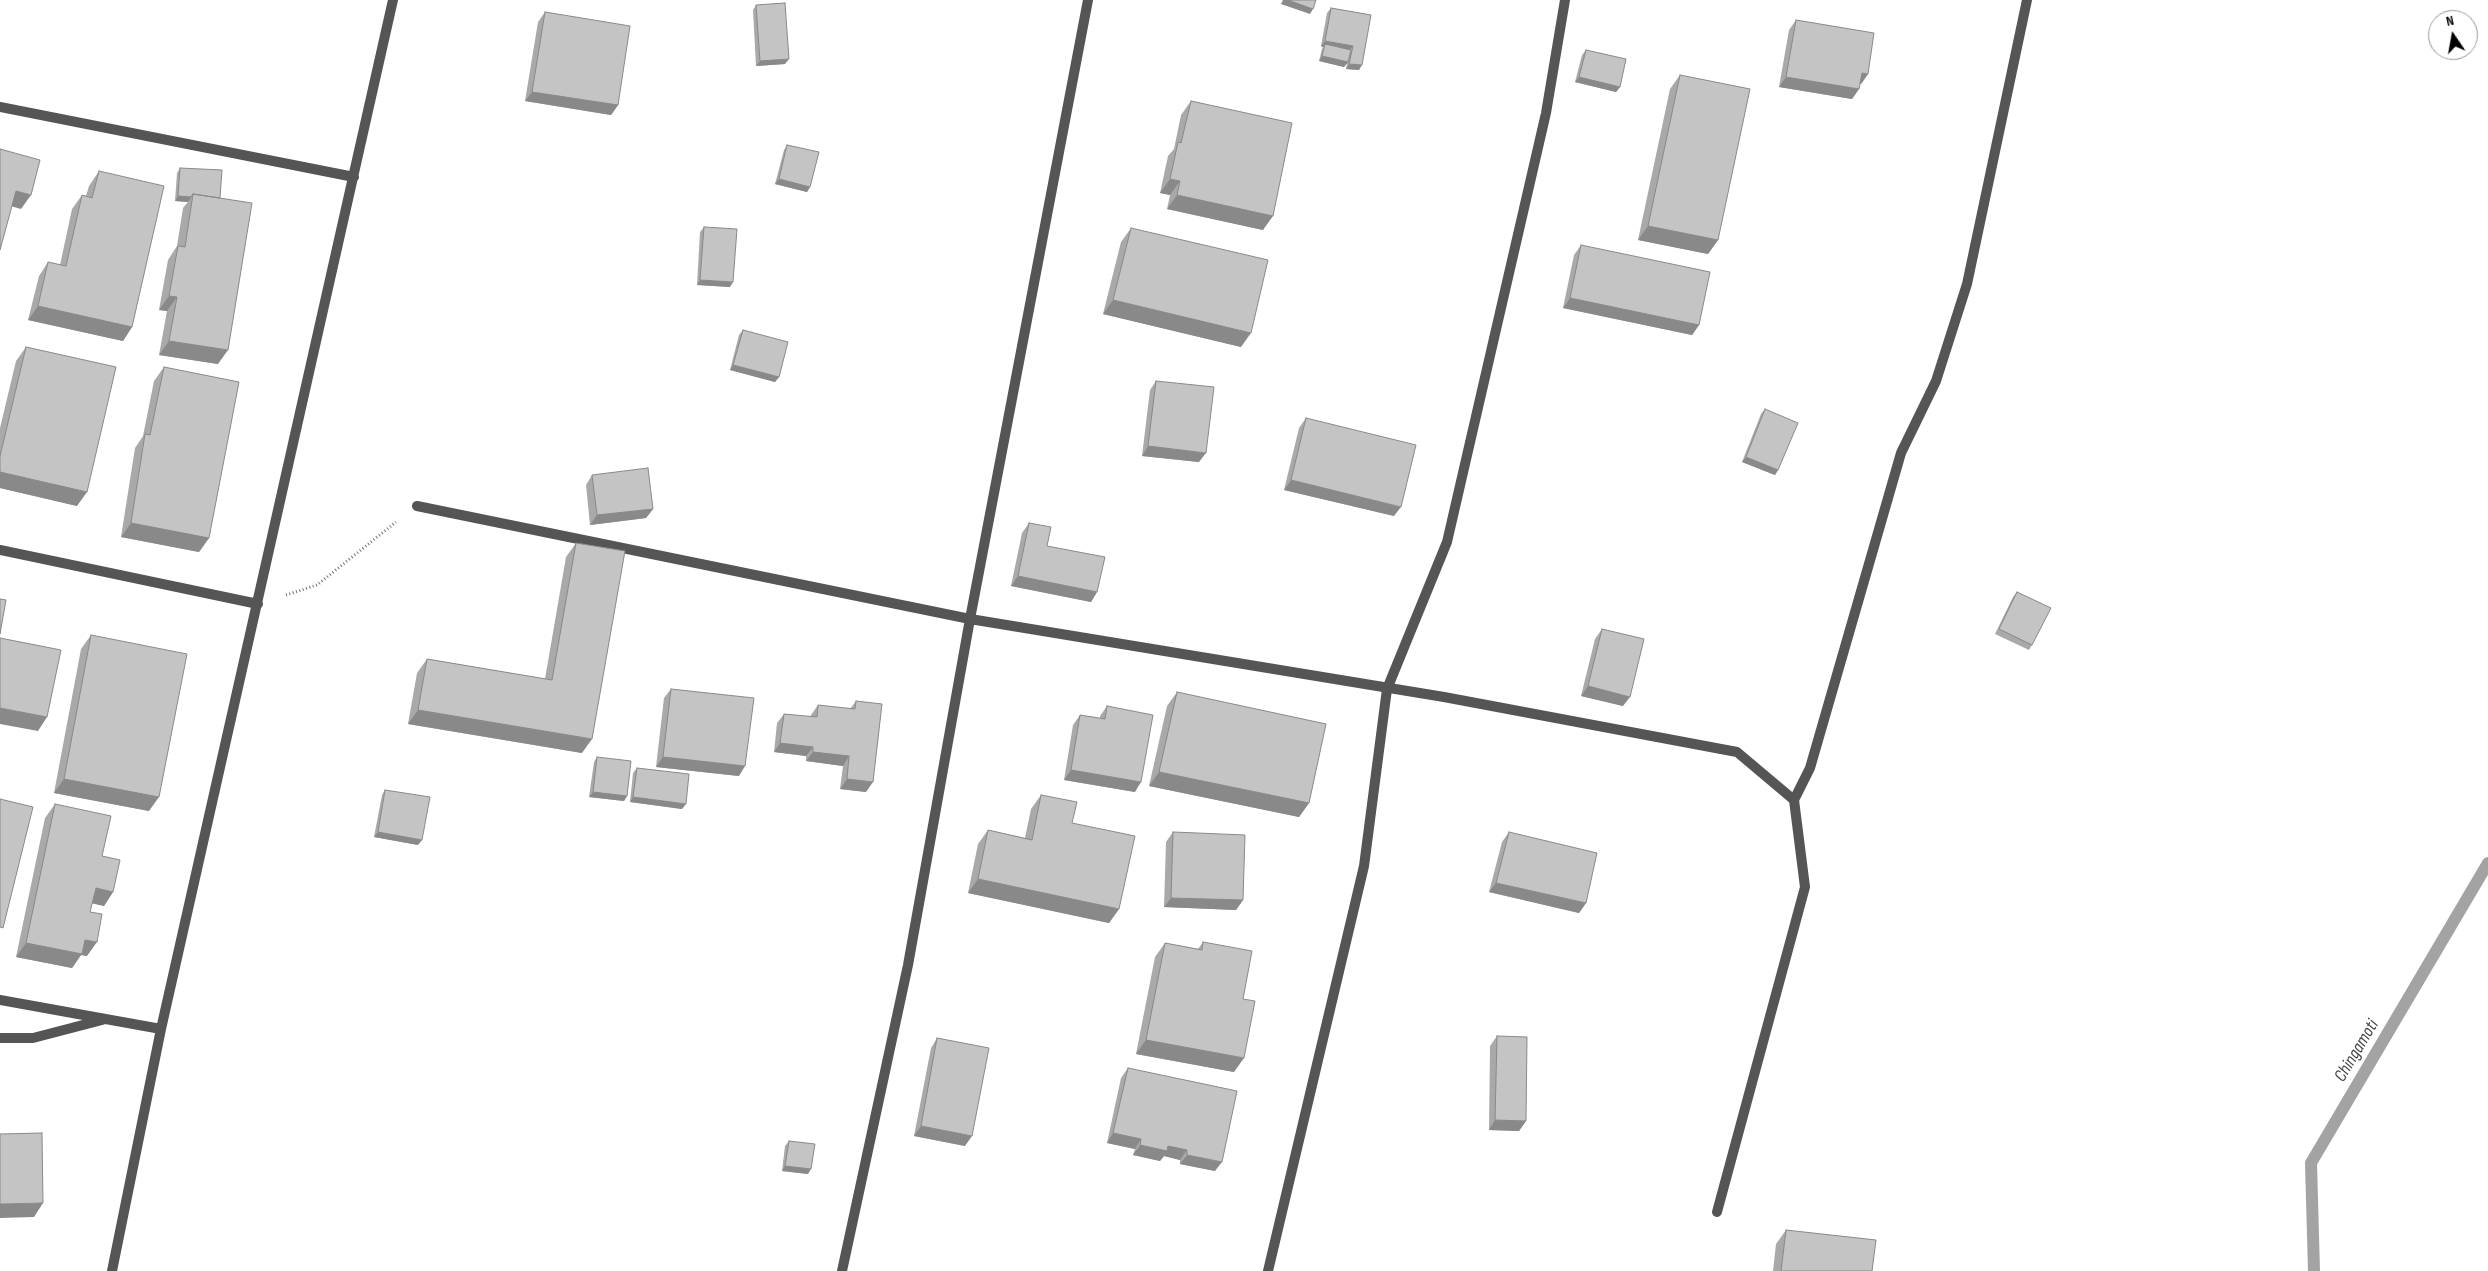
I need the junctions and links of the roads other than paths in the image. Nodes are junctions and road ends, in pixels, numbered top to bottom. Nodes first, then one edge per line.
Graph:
1 (393, 0) edge
2 (1088, 0) edge
3 (1565, 0) edge
4 (2028, 0) edge
5 (0, 107) edge
6 (354, 177) junction
7 (417, 506) road end
8 (0, 550) edge
9 (258, 604) junction
10 (970, 619) junction
11 (1387, 688) junction
12 (1794, 800) junction
13 (0, 1000) edge
14 (107, 1019) junction
15 (161, 1029) junction
16 (0, 1038) edge
17 (1717, 1212) dead end
18 (112, 1271) edge
19 (842, 1271) edge
20 (1268, 1271) edge

1 - 6 street
2 - 10 street
3 - 11 street
4 - 12 street
5 - 6 street
6 - 9 street
7 - 10 street
8 - 9 street
9 - 15 street
10 - 11 street
10 - 19 street
11 - 12 street
11 - 20 street
12 - 17 street
13 - 14 street
14 - 15 street
14 - 16 street
15 - 18 street

